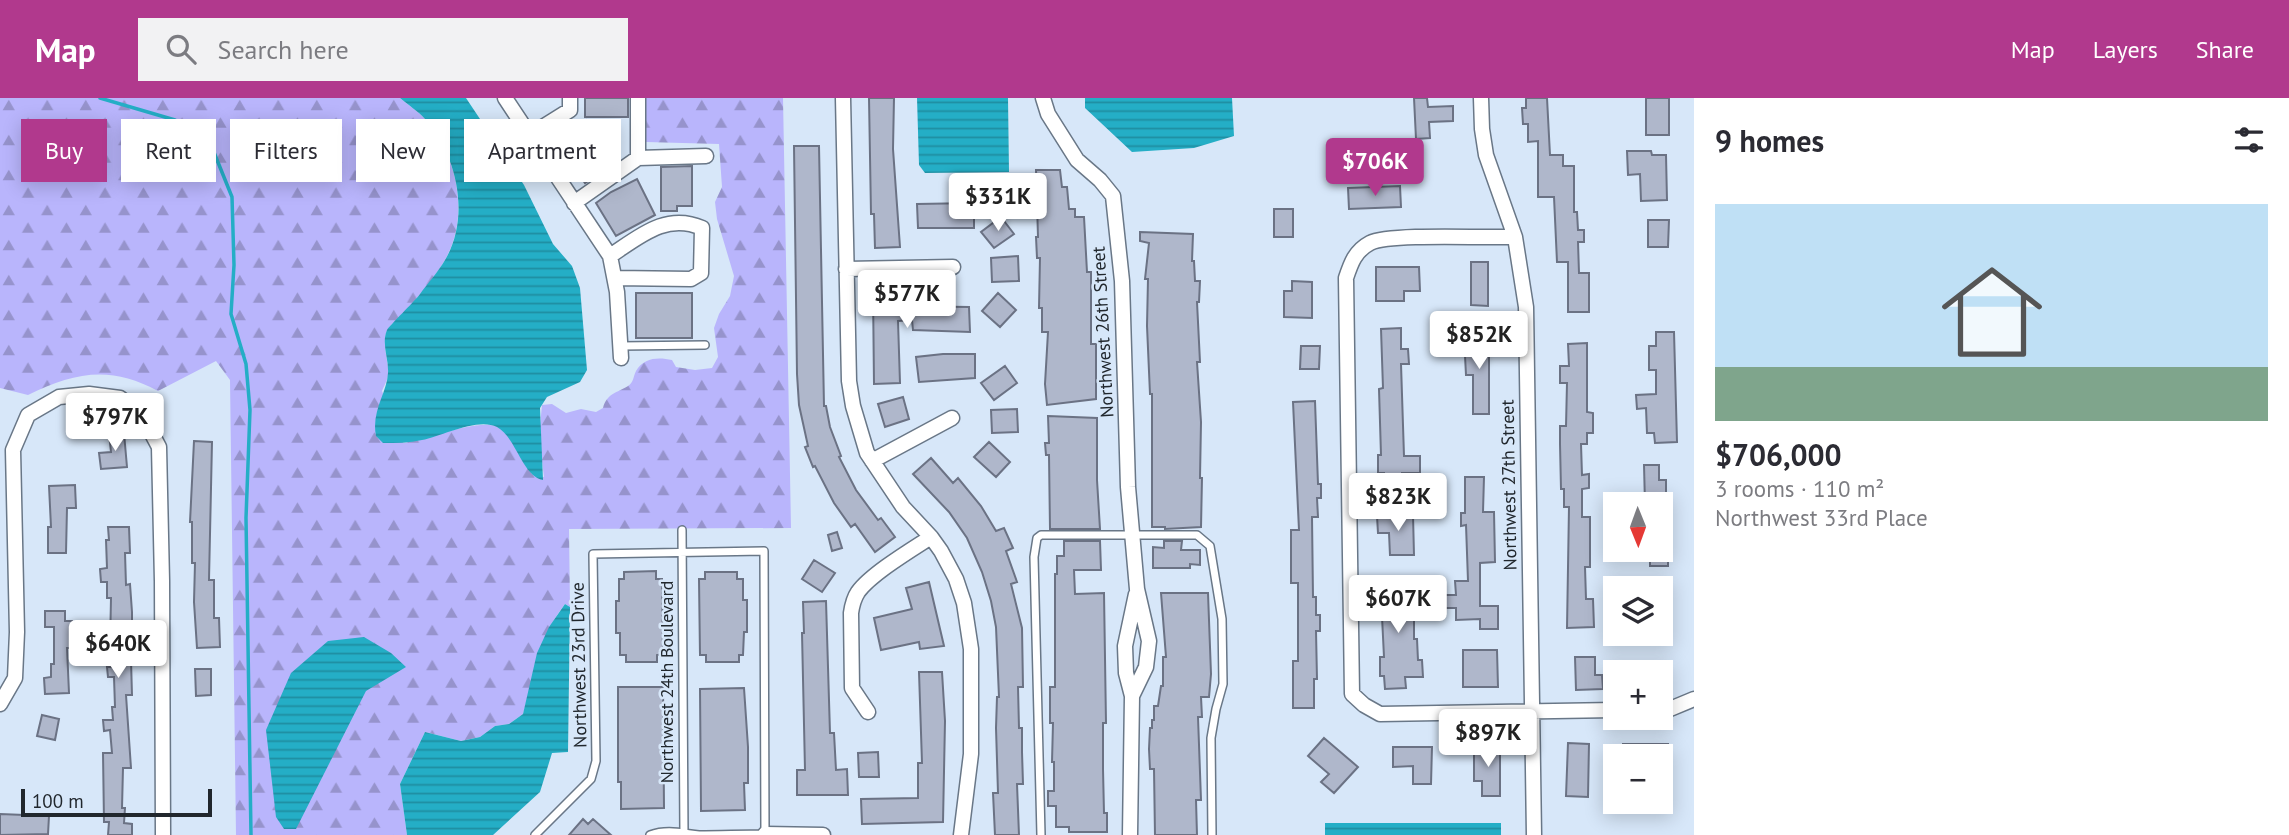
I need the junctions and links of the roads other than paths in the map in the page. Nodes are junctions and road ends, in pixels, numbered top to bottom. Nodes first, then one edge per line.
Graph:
1 (505, 98) edge
2 (638, 98) edge
3 (843, 98) edge
4 (1043, 98) edge
5 (1481, 98) edge
6 (570, 104) edge
7 (519, 119) edge
8 (551, 119) edge
9 (706, 156) dead end
10 (638, 159) junction
11 (560, 182) edge
12 (574, 203) junction
13 (1514, 237) junction
14 (610, 256) junction
15 (953, 267) dead end
16 (846, 269) junction
17 (615, 278) junction
18 (705, 345) dead end
19 (621, 352) joint
20 (952, 418) dead end
21 (872, 461) junction
22 (682, 530) dead end
23 (931, 537) junction
24 (1132, 537) junction
25 (682, 552) junction
26 (1137, 589) junction
27 (1132, 696) junction
28 (1694, 699) edge
29 (2, 703) edge
30 (1673, 708) edge
31 (1603, 710) edge
32 (868, 712) dead end
33 (1531, 712) junction
34 (684, 833) edge
35 (765, 834) edge
36 (163, 835) edge
37 (535, 835) edge
38 (650, 835) edge
39 (823, 835) edge
40 (961, 835) edge
41 (1041, 835) edge
42 (1130, 835) edge
43 (1212, 835) edge
44 (1534, 835) edge

1 - 7 street
2 - 10 street
3 - 16 street
4 - 24 street, Northwest 26th Street
5 - 13 street, Northwest 27th Street
6 - 8 street
9 - 10 street
10 - 12 street
11 - 12 street
12 - 14 street
13 - 33 street, Northwest 27th Street
13 - 33 street
14 - 17 street
14 - 17 street
15 - 16 street
16 - 21 street
17 - 19 street
18 - 19 lane
20 - 21 street
21 - 23 street
22 - 25 lane, Northwest 24th Boulevard
23 - 32 street
23 - 40 street
24 - 26 street, Northwest 26th Street
24 - 41 lane
24 - 43 lane
25 - 34 lane, Northwest 24th Boulevard
25 - 35 lane
25 - 37 lane, Northwest 23rd Drive
26 - 27 street, Northwest 26th Street
26 - 27 street, Northwest 26th Street
27 - 42 street, Northwest 26th Street
28 - 30 street
29 - 36 street
31 - 33 street
33 - 44 street, Northwest 27th Street
34 - 35 lane
34 - 38 lane
35 - 39 street

